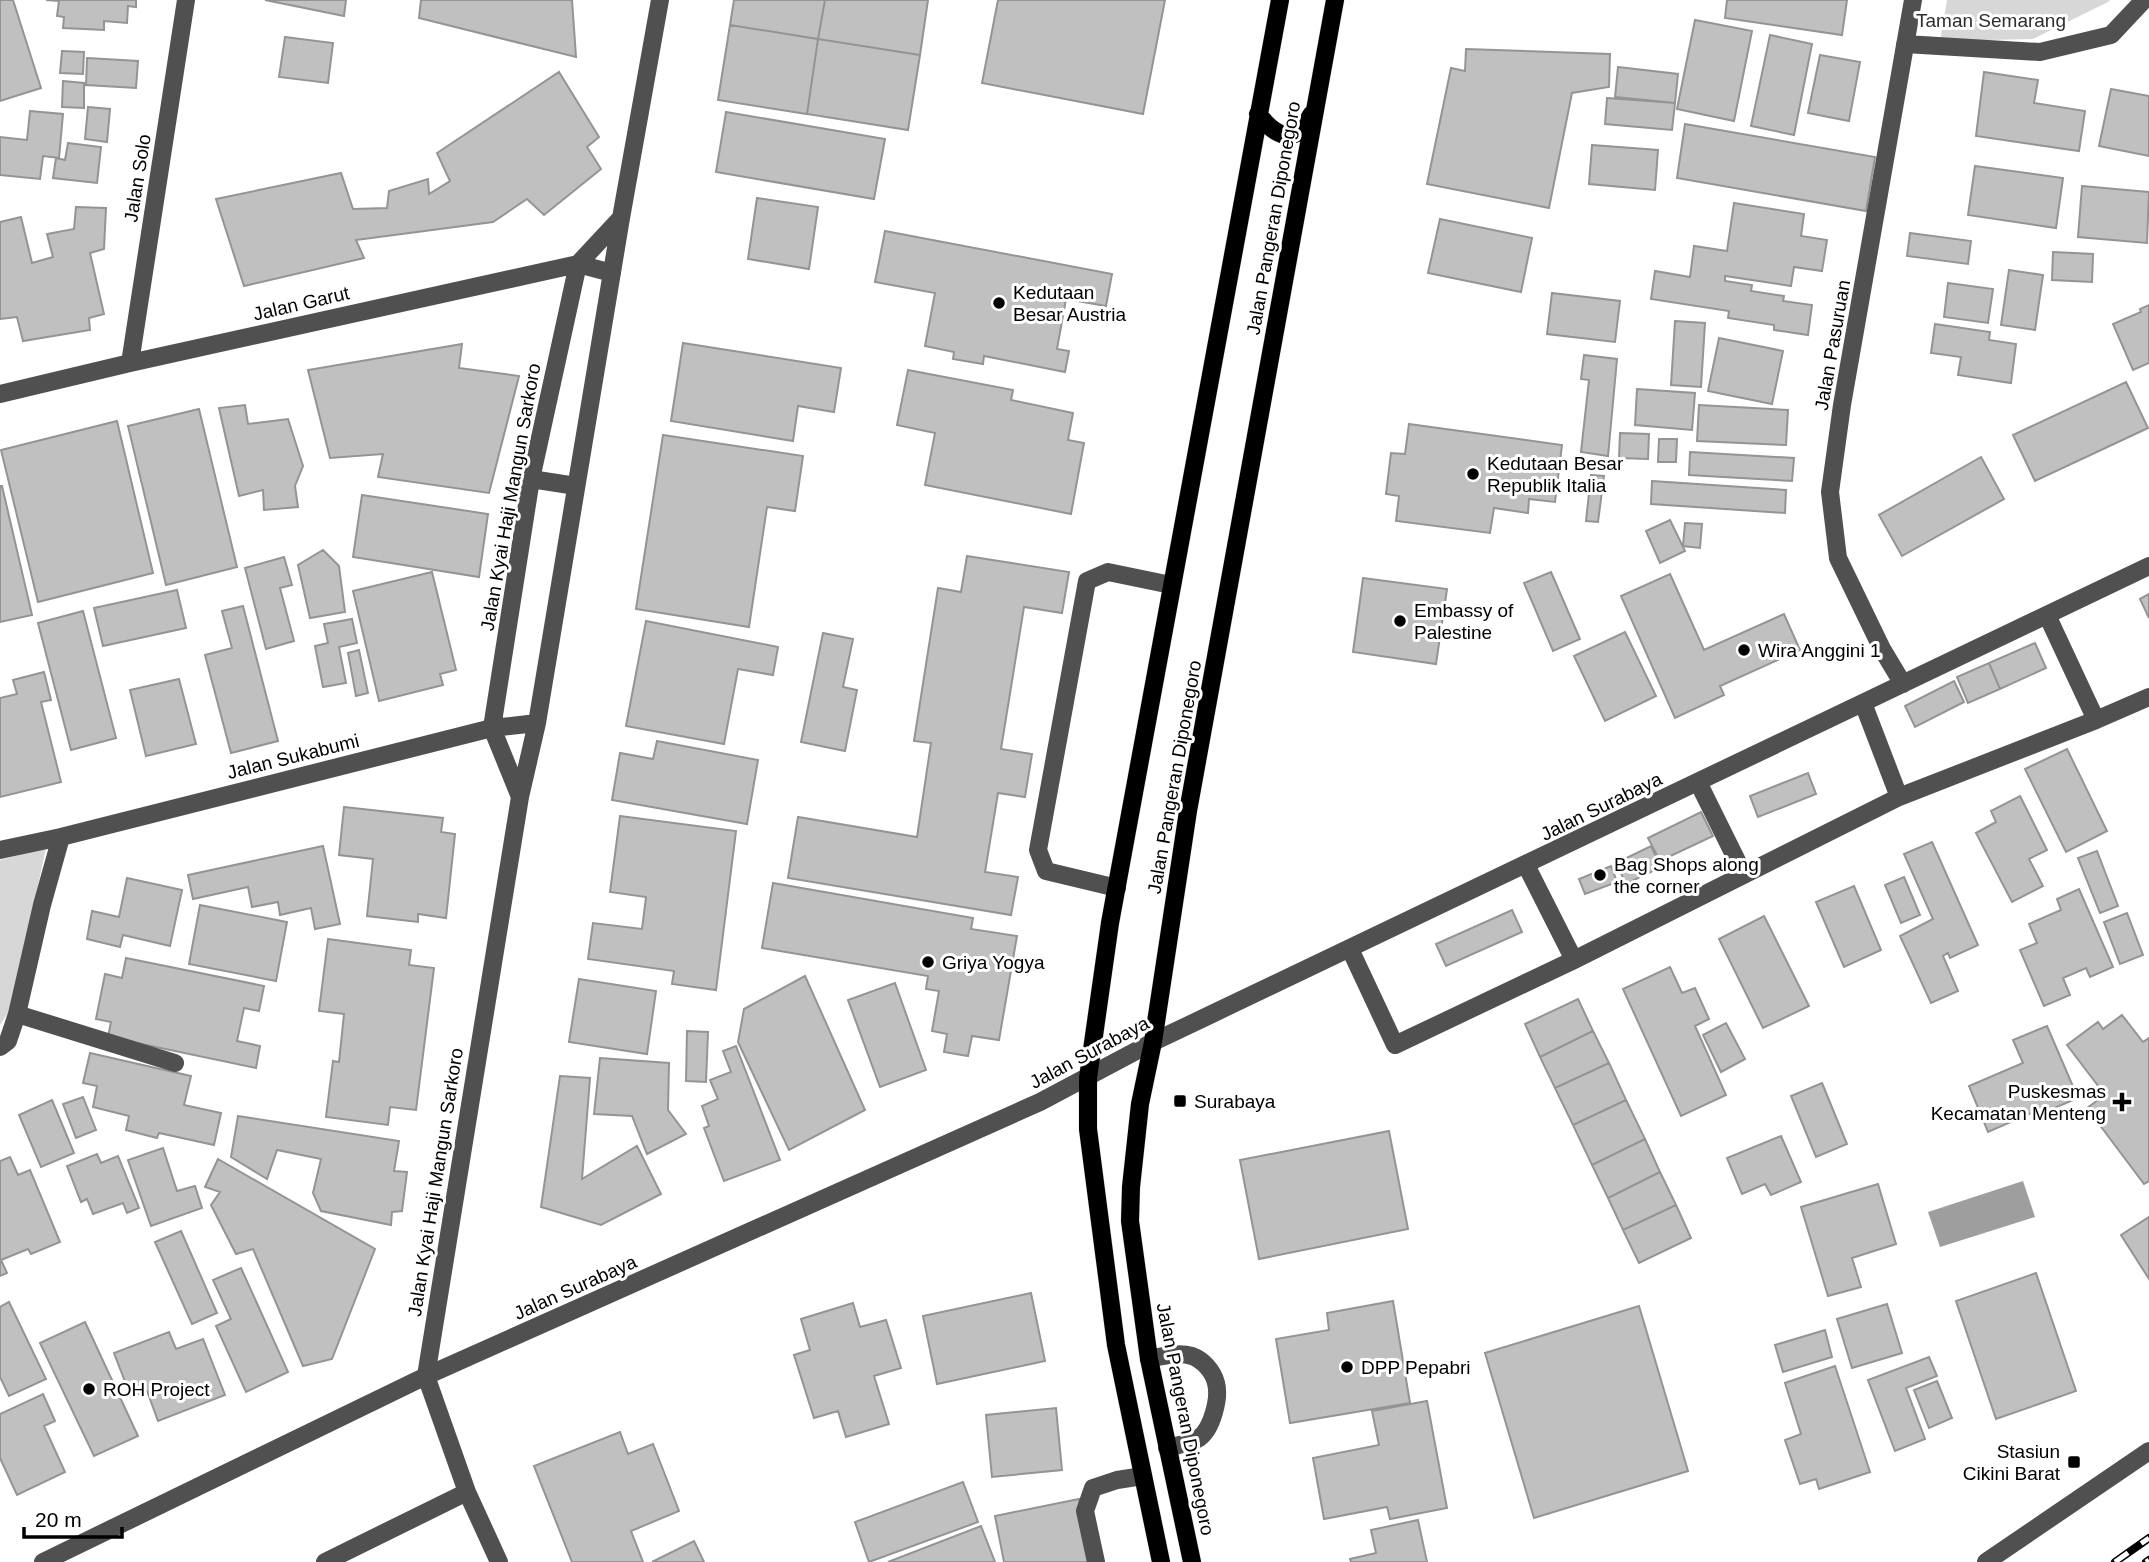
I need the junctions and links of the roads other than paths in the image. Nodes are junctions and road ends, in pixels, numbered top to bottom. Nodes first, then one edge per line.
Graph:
1 (186, 0) edge
2 (660, 0) edge
3 (1280, 0) edge
4 (1335, 0) edge
5 (1913, 0) edge
6 (2144, 0) edge
7 (1905, 44) junction
8 (1314, 111) junction
9 (1258, 114) junction
10 (621, 218) junction
11 (578, 264) junction
12 (612, 273) junction
13 (130, 363) junction
14 (0, 394) edge
15 (531, 480) junction
16 (576, 486) junction
17 (2149, 566) edge
18 (1171, 585) junction
19 (2046, 615) junction
20 (1903, 684) junction
21 (2149, 697) edge
22 (1863, 703) junction
23 (2096, 720) junction
24 (537, 723) junction
25 (492, 727) junction
26 (1698, 782) junction
27 (520, 797) junction
28 (1899, 797) junction
29 (61, 837) junction
30 (0, 850) edge
31 (1526, 865) junction
32 (1744, 875) junction
33 (1117, 888) junction
34 (1350, 949) junction
35 (1574, 960) junction
36 (17, 1014) junction
37 (1153, 1042) junction
38 (0, 1047) edge
39 (175, 1063) dead end
40 (1088, 1078) junction
41 (1149, 1359) junction
42 (426, 1376) junction
43 (1167, 1448) junction
44 (2149, 1451) edge
45 (1143, 1476) junction
46 (467, 1492) junction
47 (43, 1562) edge
48 (325, 1562) edge
49 (499, 1562) edge
50 (1096, 1562) edge
51 (1161, 1562) edge
52 (1192, 1562) edge
53 (1986, 1562) edge

1 - 13 street, Jalan Solo
2 - 10 street, Jalan Kyai Haji Mangun Sarkoro
3 - 9 main road, Jalan Pangeran Diponegoro
4 - 8 main road, Jalan Pangeran Diponegoro
5 - 7 street, Jalan Pasuruan
6 - 7 street
7 - 20 street, Jalan Pasuruan
8 - 9 main road
8 - 37 main road, Jalan Pangeran Diponegoro
9 - 18 main road, Jalan Pangeran Diponegoro
10 - 11 street
10 - 12 street, Jalan Kyai Haji Mangun Sarkoro
11 - 12 street, Jalan Garut
11 - 13 street, Jalan Garut
11 - 15 street, Jalan Kyai Haji Mangun Sarkoro
12 - 16 street, Jalan Kyai Haji Mangun Sarkoro
13 - 14 street, Jalan Garut
15 - 16 street
15 - 25 street, Jalan Kyai Haji Mangun Sarkoro
16 - 24 street, Jalan Kyai Haji Mangun Sarkoro
17 - 19 street, Jalan Surabaya
18 - 33 main road, Jalan Pangeran Diponegoro
18 - 33 street
19 - 20 street, Jalan Surabaya
19 - 23 street
20 - 22 street, Jalan Surabaya
21 - 23 street
22 - 26 street, Jalan Surabaya
22 - 28 street
23 - 28 street
24 - 25 street, Jalan Sukabumi
24 - 27 street, Jalan Kyai Haji Mangun Sarkoro
25 - 27 street
25 - 29 street, Jalan Sukabumi
26 - 31 street, Jalan Surabaya
26 - 32 street
27 - 42 street, Jalan Kyai Haji Mangun Sarkoro
28 - 32 street
29 - 30 street, Jalan Sukabumi
29 - 36 street
31 - 34 street, Jalan Surabaya
31 - 35 street
32 - 35 street
33 - 40 main road, Jalan Pangeran Diponegoro
34 - 35 street
34 - 37 street, Jalan Surabaya
36 - 38 street
36 - 39 street
37 - 40 street, Jalan Surabaya
37 - 41 main road, Jalan Pangeran Diponegoro
40 - 42 street, Jalan Surabaya
40 - 45 main road, Jalan Pangeran Diponegoro
41 - 43 main road, Jalan Pangeran Diponegoro
41 - 43 street
42 - 46 street, Jalan Kyai Haji Mangun Sarkoro
42 - 47 street, Jalan Surabaya
43 - 52 main road, Jalan Pangeran Diponegoro
44 - 53 street
45 - 50 street
45 - 51 main road, Jalan Pangeran Diponegoro
46 - 48 street
46 - 49 street, Jalan Kyai Haji Mangun Sarkoro

